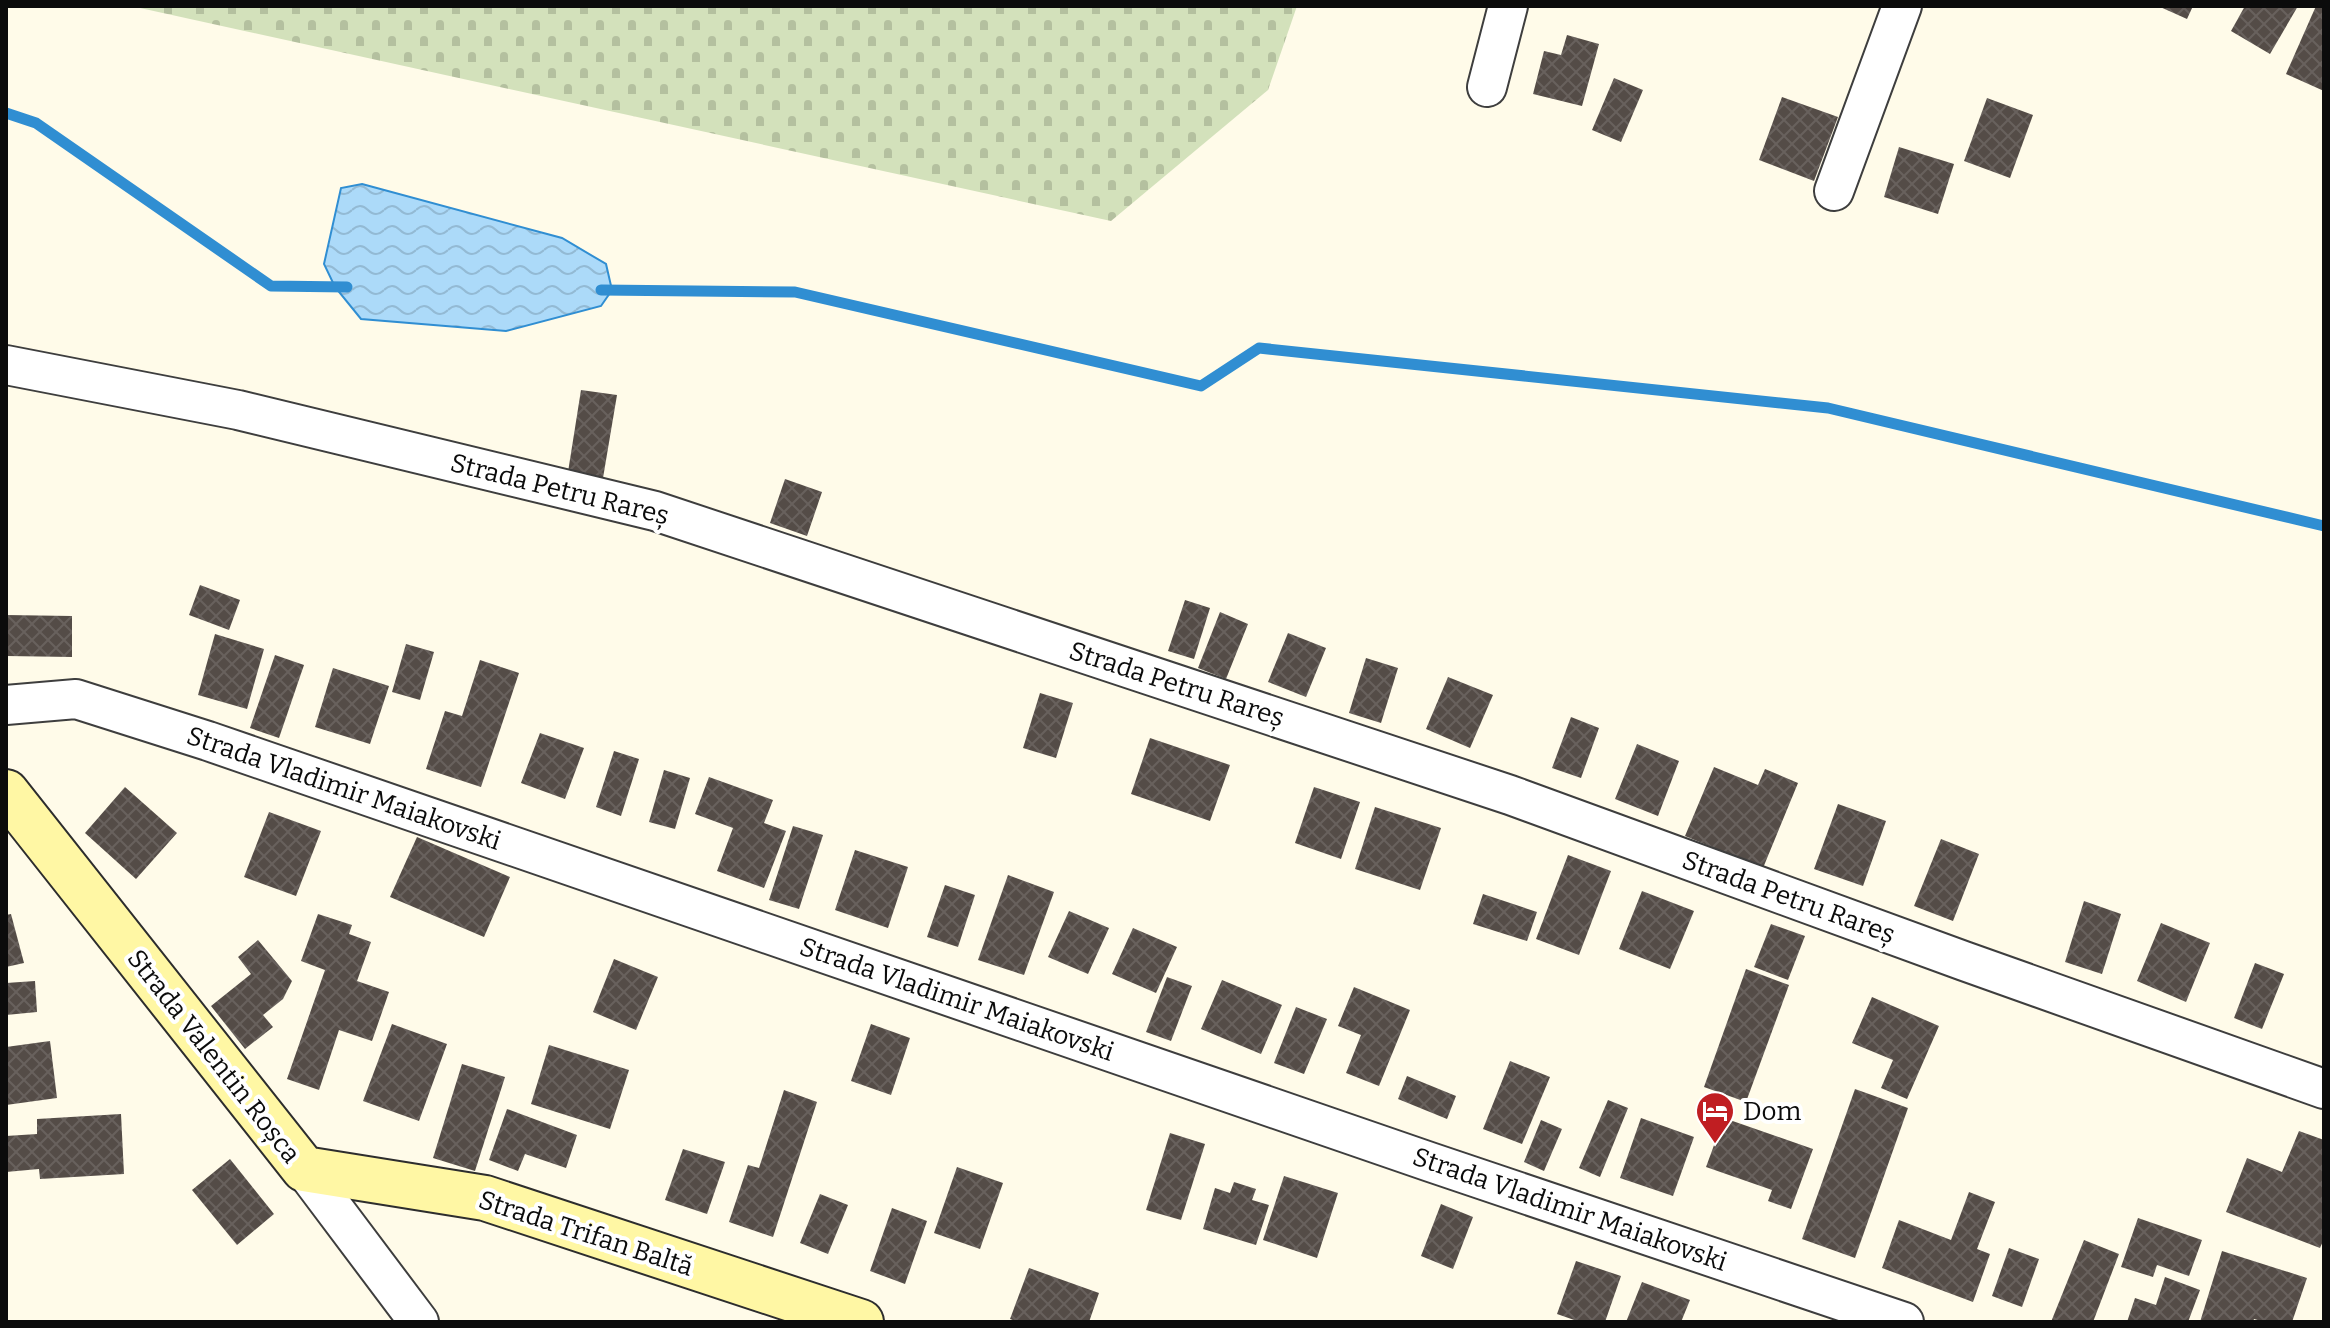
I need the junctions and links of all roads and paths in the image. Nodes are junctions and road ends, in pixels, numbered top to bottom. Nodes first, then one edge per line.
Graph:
1 (1508, 6) edge
2 (1902, 6) edge
3 (1487, 87) dead end
4 (1834, 191) dead end
5 (6, 365) edge
6 (6, 705) edge
7 (6, 792) edge
8 (2324, 1089) edge
9 (304, 1169) junction
10 (419, 1322) edge
11 (861, 1322) edge
12 (1904, 1322) edge

1 - 3 street
2 - 4 street
5 - 8 street, Strada Petru Rareș
6 - 12 street, Strada Vladimir Maiakovski
7 - 9 main road, Strada Valentin Roșca
9 - 10 street, Strada Valentin Roșca
9 - 11 main road, Strada Trifan Baltă

